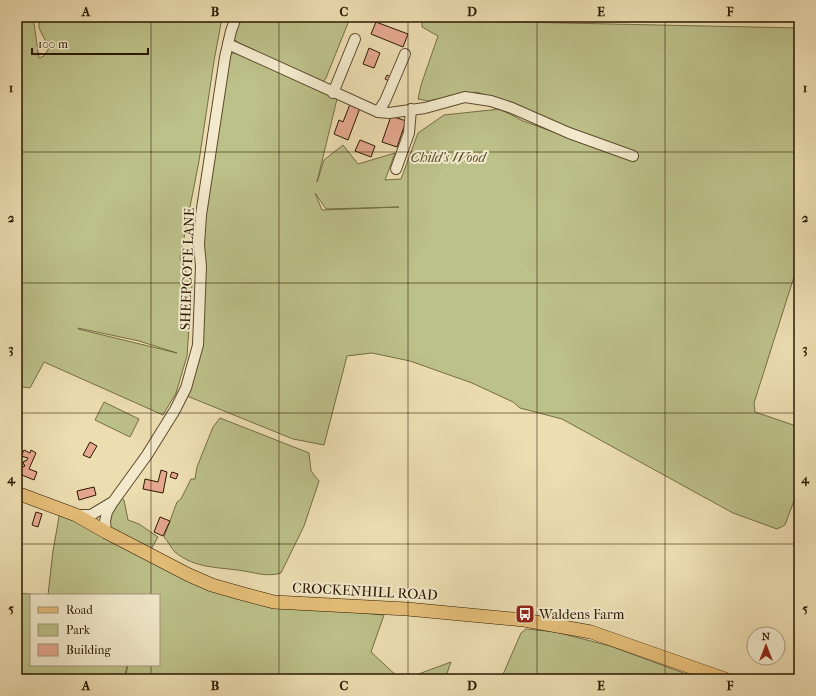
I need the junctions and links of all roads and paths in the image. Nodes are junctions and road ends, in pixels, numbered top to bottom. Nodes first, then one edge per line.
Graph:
1 (236, 17) edge
2 (355, 39) dead end
3 (228, 44) junction
4 (405, 54) dead end
5 (333, 93) junction
6 (411, 109) junction
7 (378, 112) junction
8 (633, 156) dead end
9 (396, 169) dead end
10 (17, 494) edge
11 (113, 502) junction
12 (76, 515) junction
13 (106, 532) junction
14 (725, 679) edge

1 - 3 street, SHEEPCOTE LANE
2 - 5 street
3 - 5 street
3 - 11 street, SHEEPCOTE LANE
4 - 7 street
5 - 7 street
6 - 7 street
6 - 8 street
6 - 9 street
10 - 12 main road, CROCKENHILL ROAD
11 - 12 street, SHEEPCOTE LANE
11 - 13 street, SHEEPCOTE LANE
12 - 13 main road, CROCKENHILL ROAD
13 - 14 main road, CROCKENHILL ROAD

